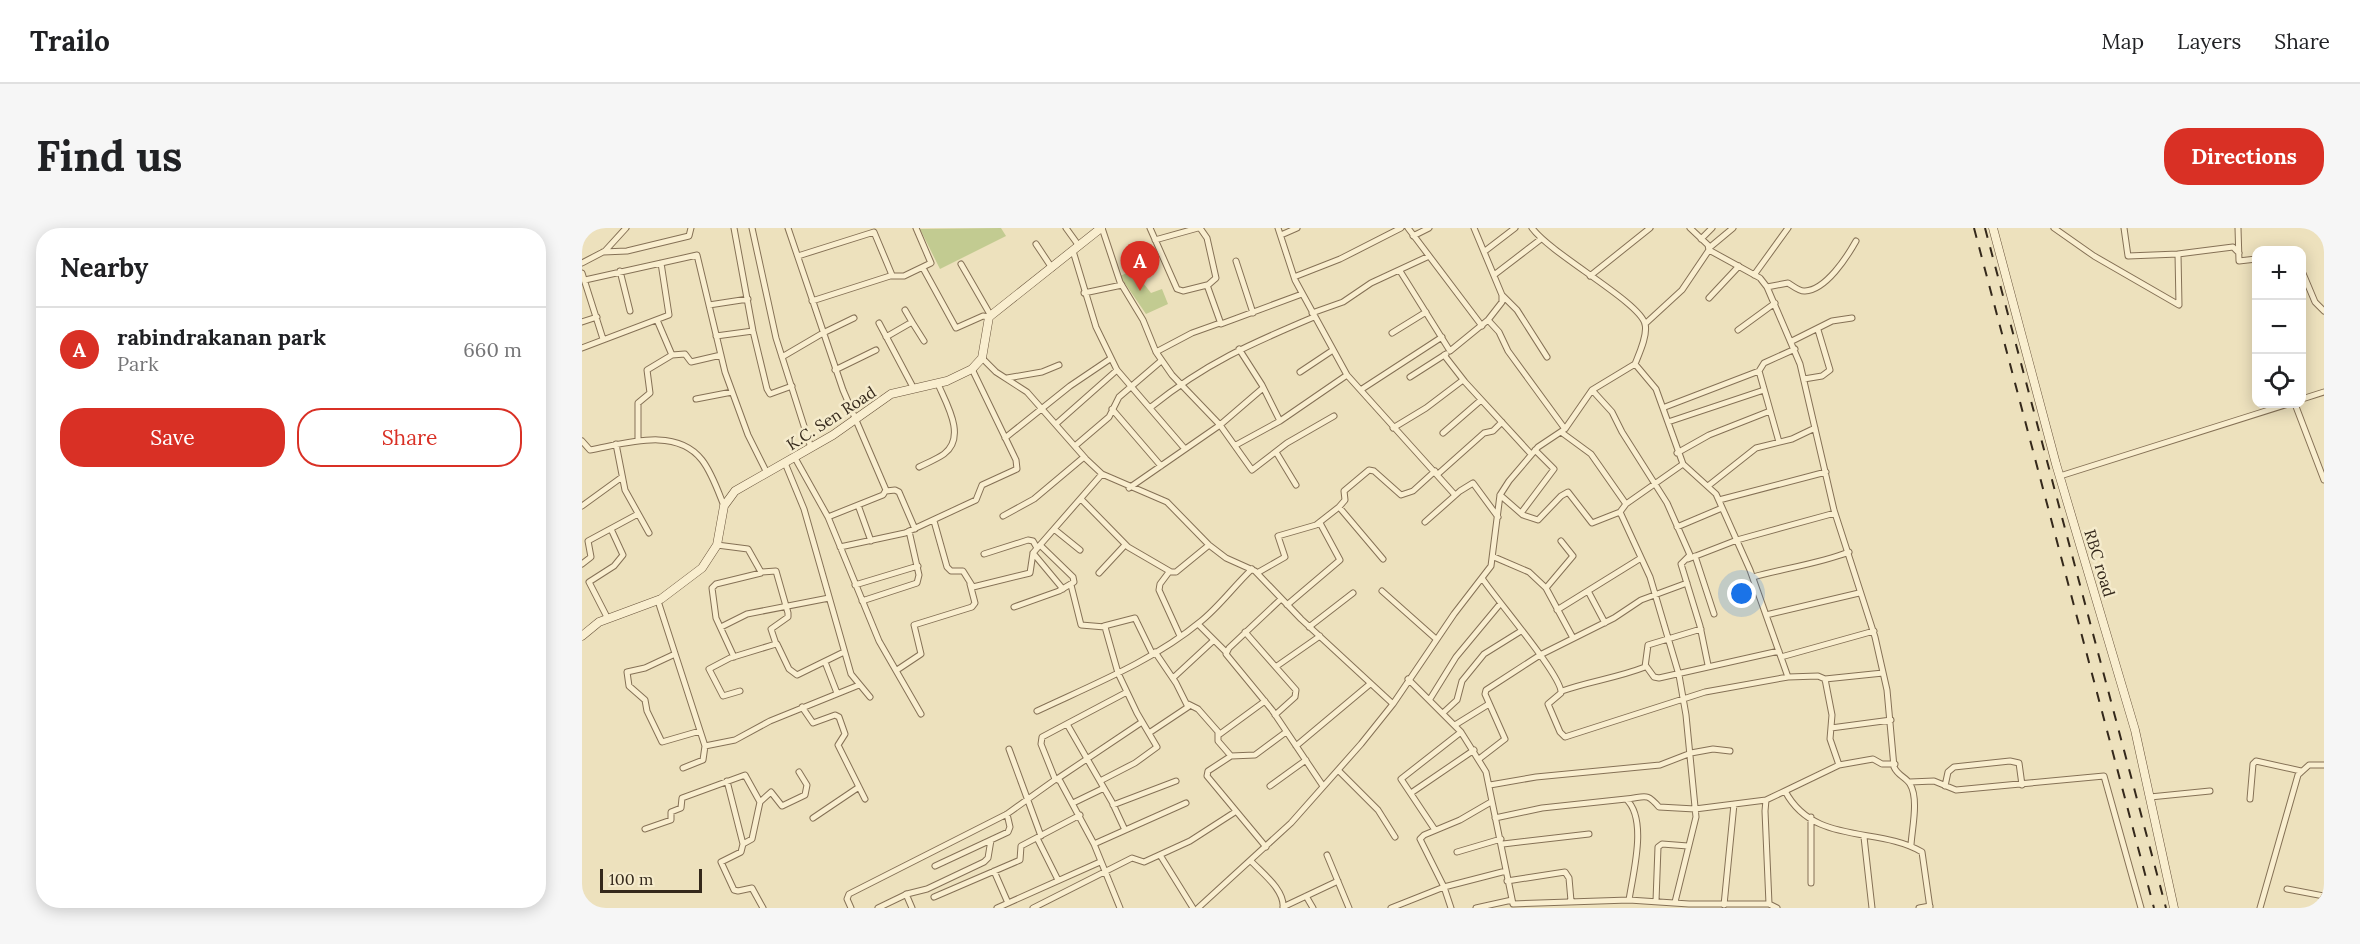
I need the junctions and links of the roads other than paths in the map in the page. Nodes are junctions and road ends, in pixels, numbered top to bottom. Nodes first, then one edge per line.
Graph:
1 (626, 228) edge
2 (691, 228) edge
3 (734, 228) edge
4 (752, 228) edge
5 (788, 228) edge
6 (916, 228) edge
7 (1066, 228) edge
8 (1102, 228) edge
9 (1150, 228) edge
10 (1199, 228) edge
11 (1278, 228) edge
12 (1297, 228) edge
13 (1401, 228) edge
14 (1408, 228) edge
15 (1429, 228) edge
16 (1474, 228) edge
17 (1515, 228) edge
18 (1532, 228) edge
19 (1650, 228) edge
20 (1690, 228) edge
21 (1712, 228) edge
22 (1733, 228) edge
23 (1788, 228) edge
24 (1993, 228) edge
25 (2054, 228) edge
26 (2124, 228) edge
27 (2238, 228) edge
28 (1281, 235) junction
29 (1413, 236) junction
30 (1541, 239) junction
31 (1701, 239) junction
32 (1155, 240) junction
33 (1857, 241) dead end
34 (1036, 244) dead end
35 (1076, 248) junction
36 (1709, 249) junction
37 (1485, 251) junction
38 (603, 252) junction
39 (2239, 253) junction
40 (2178, 254) junction
41 (798, 256) junction
42 (1427, 257) junction
43 (2252, 260) edge
44 (1236, 261) dead end
45 (582, 263) edge
46 (661, 263) junction
47 (961, 264) dead end
48 (1739, 266) junction
49 (922, 268) junction
50 (1052, 268) junction
51 (1400, 271) junction
52 (620, 272) junction
53 (582, 273) edge
54 (892, 275) junction
55 (1494, 275) junction
56 (1754, 275) junction
57 (1590, 276) junction
58 (1294, 277) junction
59 (585, 280) junction
60 (2306, 281) edge
61 (1122, 285) junction
62 (1208, 285) junction
63 (1767, 287) junction
64 (1084, 293) junction
65 (1302, 294) junction
66 (1502, 295) junction
67 (1709, 298) dead end
68 (748, 299) junction
69 (812, 301) junction
70 (1775, 303) junction
71 (709, 305) junction
72 (905, 310) dead end
73 (630, 311) dead end
74 (2324, 311) edge
75 (1426, 312) junction
76 (1253, 313) junction
77 (1313, 315) junction
78 (990, 316) junction
79 (597, 317) junction
80 (854, 318) dead end
81 (1852, 318) dead end
82 (657, 320) junction
83 (1488, 320) junction
84 (582, 322) edge
85 (912, 322) junction
86 (879, 323) dead end
87 (1220, 323) junction
88 (1646, 324) junction
89 (1482, 326) junction
90 (1738, 330) dead end
91 (1818, 330) junction
92 (753, 331) junction
93 (823, 333) junction
94 (1392, 333) dead end
95 (716, 336) junction
96 (886, 337) junction
97 (1442, 337) junction
98 (603, 339) junction
99 (924, 341) dead end
100 (1792, 341) junction
101 (582, 348) edge
102 (1239, 349) junction
103 (876, 350) dead end
104 (1333, 350) junction
105 (1795, 350) junction
106 (1450, 351) junction
107 (1156, 352) junction
108 (672, 355) junction
109 (1444, 355) junction
110 (721, 356) junction
111 (782, 357) junction
112 (982, 357) junction
113 (1546, 357) dead end
114 (1110, 359) junction
115 (1161, 361) junction
116 (1059, 364) dead end
117 (1635, 364) junction
118 (972, 369) junction
119 (835, 370) junction
120 (1117, 370) junction
121 (1759, 371) junction
122 (1300, 372) dead end
123 (1347, 375) junction
124 (1410, 377) dead end
125 (1005, 378) junction
126 (1804, 379) junction
127 (1463, 380) junction
128 (1181, 383) junction
129 (938, 384) junction
130 (792, 386) junction
131 (1130, 388) junction
132 (1263, 388) junction
133 (1362, 389) junction
134 (914, 390) junction
135 (1592, 390) junction
136 (1764, 390) junction
137 (732, 392) junction
138 (2324, 392) edge
139 (2306, 397) edge
140 (696, 399) dead end
141 (1481, 400) junction
142 (1151, 407) junction
143 (1665, 407) junction
144 (2275, 408) edge
145 (2297, 408) edge
146 (1043, 409) junction
147 (1112, 409) junction
148 (1770, 411) junction
149 (1334, 416) dead end
150 (856, 420) junction
151 (1280, 421) junction
152 (1503, 422) junction
153 (1668, 422) junction
154 (1056, 424) junction
155 (1220, 425) junction
156 (1393, 428) junction
157 (1815, 428) junction
158 (1563, 430) junction
159 (1443, 433) dead end
160 (1005, 438) junction
161 (582, 441) edge
162 (638, 441) junction
163 (1779, 442) junction
164 (616, 444) junction
165 (1236, 445) junction
166 (1075, 446) junction
167 (811, 448) junction
168 (1185, 449) junction
169 (1276, 452) junction
170 (1533, 452) junction
171 (1677, 453) junction
172 (1084, 457) junction
173 (795, 458) junction
174 (785, 463) junction
175 (1683, 464) junction
176 (1161, 466) junction
177 (919, 467) dead end
178 (1826, 472) junction
179 (767, 473) junction
180 (1436, 473) junction
181 (1102, 474) junction
182 (2060, 476) junction
183 (622, 477) junction
184 (2324, 480) edge
185 (1656, 484) junction
186 (1296, 485) dead end
187 (1708, 486) junction
188 (1129, 488) junction
189 (886, 491) junction
190 (1455, 495) junction
191 (1500, 495) junction
192 (1081, 499) junction
193 (1719, 500) junction
194 (1626, 504) junction
195 (858, 505) junction
196 (582, 506) edge
197 (724, 507) junction
198 (1339, 507) junction
199 (1722, 508) junction
200 (1620, 512) junction
201 (1521, 513) junction
202 (1835, 513) junction
203 (638, 514) junction
204 (828, 516) junction
205 (1003, 516) dead end
206 (1498, 517) junction
207 (934, 520) junction
208 (1425, 522) dead end
209 (1320, 523) junction
210 (1677, 527) junction
211 (610, 529) junction
212 (1054, 529) junction
213 (912, 530) junction
214 (649, 533) dead end
215 (1737, 540) junction
216 (871, 541) junction
217 (1561, 541) dead end
218 (717, 545) junction
219 (1125, 545) junction
220 (1209, 545) junction
221 (840, 547) junction
222 (1037, 549) junction
223 (1080, 550) dead end
224 (1849, 552) junction
225 (984, 554) dead end
226 (1695, 556) junction
227 (1494, 557) junction
228 (1641, 558) junction
229 (1383, 559) dead end
230 (1688, 559) junction
231 (582, 564) edge
232 (918, 566) junction
233 (1254, 571) junction
234 (1169, 572) junction
235 (763, 573) junction
236 (1099, 573) dead end
237 (1753, 577) junction
238 (1482, 578) junction
239 (970, 582) junction
240 (1687, 583) junction
241 (855, 585) junction
242 (1071, 585) junction
243 (1546, 588) junction
244 (1063, 589) junction
245 (1382, 591) dead end
246 (1588, 591) junction
247 (1353, 593) dead end
248 (1859, 593) junction
249 (1655, 595) junction
250 (829, 598) junction
251 (1281, 599) junction
252 (658, 601) junction
253 (862, 601) junction
254 (1500, 604) junction
255 (1287, 605) junction
256 (787, 607) junction
257 (1014, 607) dead end
258 (1557, 610) junction
259 (1713, 614) dead end
260 (1766, 615) junction
261 (608, 619) junction
262 (1605, 622) junction
263 (1198, 624) junction
264 (1104, 626) junction
265 (721, 627) junction
266 (1309, 627) junction
267 (1701, 629) junction
268 (1521, 631) junction
269 (1874, 631) junction
270 (1245, 632) junction
271 (582, 636) edge
272 (1180, 636) junction
273 (1320, 636) junction
274 (1573, 638) junction
275 (1668, 638) junction
276 (1436, 639) junction
277 (1214, 640) junction
278 (777, 644) junction
279 (844, 652) junction
280 (1153, 652) junction
281 (1226, 652) junction
282 (675, 654) junction
283 (1780, 654) junction
284 (1540, 655) junction
285 (734, 657) junction
286 (825, 662) junction
287 (1708, 665) junction
288 (1277, 666) junction
289 (1646, 666) junction
290 (897, 670) junction
291 (1678, 672) junction
292 (1119, 673) junction
293 (1883, 673) junction
294 (1788, 677) junction
295 (1173, 678) junction
296 (1408, 679) junction
297 (1826, 679) junction
298 (1370, 684) junction
299 (859, 685) junction
300 (740, 691) dead end
301 (1562, 691) junction
302 (1127, 692) junction
303 (837, 693) junction
304 (870, 697) dead end
305 (1430, 699) junction
306 (1683, 699) junction
307 (1265, 701) junction
308 (1188, 704) junction
309 (1393, 704) junction
310 (1489, 704) junction
311 (802, 707) junction
312 (1037, 711) dead end
313 (1444, 712) junction
314 (921, 714) dead end
315 (1275, 715) junction
316 (1891, 720) junction
317 (1142, 722) junction
318 (1067, 724) junction
319 (1455, 724) junction
320 (1831, 728) junction
321 (700, 731) junction
322 (1286, 732) junction
323 (1461, 732) junction
324 (1149, 733) junction
325 (1218, 734) junction
326 (705, 746) junction
327 (1296, 746) junction
328 (1009, 749) dead end
329 (1474, 750) junction
330 (1730, 751) dead end
331 (1691, 753) junction
332 (1231, 756) junction
333 (1086, 759) junction
334 (1479, 759) junction
335 (1306, 760) junction
336 (1895, 764) junction
337 (1839, 765) junction
338 (2324, 765) edge
339 (682, 768) dead end
340 (1338, 770) junction
341 (799, 771) dead end
342 (2301, 771) junction
343 (1056, 779) junction
344 (727, 781) junction
345 (1100, 781) junction
346 (1176, 782) dead end
347 (1910, 782) junction
348 (1491, 785) junction
349 (2022, 785) junction
350 (1270, 786) dead end
351 (1323, 786) junction
352 (1945, 786) junction
353 (859, 787) junction
354 (1104, 788) junction
355 (2210, 791) dead end
356 (1785, 792) junction
357 (1411, 793) junction
358 (2150, 797) junction
359 (865, 799) dead end
360 (1028, 799) junction
361 (1626, 799) junction
362 (2250, 799) dead end
363 (1766, 800) junction
364 (759, 802) junction
365 (1491, 802) junction
366 (1073, 803) junction
367 (1186, 803) dead end
368 (1734, 804) junction
369 (1113, 805) junction
370 (1695, 809) junction
371 (1235, 812) junction
372 (1007, 814) junction
373 (1080, 815) junction
374 (1811, 817) junction
375 (813, 818) dead end
376 (1495, 819) junction
377 (645, 829) dead end
378 (1125, 830) junction
379 (1435, 830) junction
380 (1589, 834) dead end
381 (1039, 837) junction
382 (1395, 837) dead end
383 (1864, 837) junction
384 (991, 840) junction
385 (1502, 842) junction
386 (742, 844) junction
387 (1094, 844) junction
388 (1911, 845) junction
389 (1688, 846) junction
390 (1266, 847) junction
391 (1457, 852) dead end
392 (1160, 855) junction
393 (1327, 855) dead end
394 (1251, 861) junction
395 (1100, 862) junction
396 (935, 867) dead end
397 (994, 871) junction
398 (1506, 871) junction
399 (1103, 872) junction
400 (1058, 880) junction
401 (1338, 881) junction
402 (1507, 882) junction
403 (1810, 883) dead end
404 (1444, 887) junction
405 (2287, 889) dead end
406 (906, 894) junction
407 (1306, 896) junction
408 (2324, 896) edge
409 (934, 897) dead end
410 (1629, 900) junction
411 (1571, 901) junction
412 (1656, 901) junction
413 (1675, 902) junction
414 (1008, 903) junction
415 (1513, 904) edge
416 (1724, 904) junction
417 (1769, 904) junction
418 (1688, 906) edge
419 (1738, 906) edge
420 (1930, 907) edge
421 (763, 908) edge
422 (850, 908) edge
423 (878, 908) edge
424 (912, 908) edge
425 (997, 908) edge
426 (1033, 908) edge
427 (1120, 908) edge
428 (1193, 908) edge
429 (1198, 908) edge
430 (1283, 908) edge
431 (1313, 908) edge
432 (1350, 908) edge
433 (1391, 908) edge
434 (1451, 908) edge
435 (1476, 908) edge
436 (1778, 908) edge
437 (1872, 908) edge
438 (1919, 908) edge
439 (2141, 908) edge
440 (2174, 908) edge
441 (2260, 908) edge

1 - 38 street
2 - 38 street
3 - 68 street
4 - 111 street
5 - 41 street
6 - 49 street
7 - 35 street
8 - 35 street
8 - 61 street
9 - 32 street
10 - 32 street
10 - 62 street
11 - 28 street
12 - 28 street
13 - 58 street
14 - 29 street
15 - 29 street
16 - 37 street
17 - 37 street
18 - 30 street
19 - 57 street
20 - 31 street
21 - 31 street
22 - 36 street
23 - 56 street
24 - 182 street, RBC road
25 - 40 street
26 - 40 street
27 - 39 street
28 - 58 street
29 - 42 street
30 - 55 street
30 - 57 street
31 - 36 street
32 - 62 street
33 - 63 street
34 - 50 street
35 - 50 street
35 - 64 street
36 - 48 street
36 - 88 street
37 - 55 street
38 - 45 street
39 - 40 street
39 - 43 street
41 - 54 street
41 - 69 street
42 - 51 street
42 - 89 street
44 - 76 street
46 - 52 street
46 - 71 street
46 - 82 street
47 - 78 street
48 - 56 street
48 - 67 street
49 - 54 street
49 - 78 street
50 - 78 street
51 - 75 street
51 - 77 street
52 - 59 street
52 - 73 street
53 - 59 street
54 - 69 street
55 - 66 street
56 - 63 street
57 - 88 street
58 - 65 street
59 - 79 street
60 - 74 street
61 - 64 street
61 - 107 street
62 - 87 street
63 - 70 street
64 - 114 street
65 - 76 street
65 - 77 street
66 - 83 street
66 - 113 street
68 - 71 street
68 - 92 street
69 - 93 street
70 - 90 street
70 - 100 street
71 - 95 street
72 - 85 street
75 - 94 street
75 - 97 street
76 - 87 street
77 - 102 street
77 - 104 street
78 - 112 street, K.C. Sen Road
79 - 84 street
79 - 98 street
80 - 93 street
81 - 91 street
82 - 98 street
82 - 108 street
83 - 89 street
83 - 158 street
85 - 96 street
85 - 99 street
86 - 96 street
87 - 107 street
88 - 117 street
89 - 106 street
91 - 100 street
91 - 126 street
92 - 95 street
92 - 130 street
93 - 111 street
93 - 119 street
95 - 110 street
96 - 134 street
97 - 106 street
97 - 133 street
98 - 101 street
100 - 105 street
102 - 128 street
102 - 132 street
103 - 119 street
104 - 122 street
104 - 123 street
105 - 121 street
105 - 126 street
106 - 109 street
107 - 115 street
108 - 110 street
108 - 162 street
109 - 124 street
109 - 127 street
110 - 137 street
111 - 130 street
112 - 118 street, K.C. Sen Road
112 - 125 street
114 - 120 street
114 - 146 street
115 - 128 street
115 - 131 street
116 - 125 street
117 - 135 street
117 - 143 street
118 - 129 street, K.C. Sen Road
118 - 160 street
119 - 150 street
120 - 131 street
120 - 154 street
121 - 136 street
121 - 143 street
123 - 133 street
123 - 151 street
125 - 146 street
126 - 157 street
127 - 141 street
127 - 156 street
128 - 142 street
128 - 155 street
129 - 134 street, K.C. Sen Road
129 - 177 street
130 - 167 street
131 - 142 street
131 - 147 street
132 - 151 street
132 - 155 street
133 - 156 street
134 - 150 street, K.C. Sen Road
135 - 158 street
135 - 185 street
136 - 148 street
136 - 153 street
137 - 140 street
137 - 179 street
138 - 139 street
141 - 152 street
141 - 159 street
142 - 168 street
143 - 153 street
144 - 182 street
145 - 184 street
146 - 154 street
146 - 160 street
147 - 166 street
147 - 176 street
148 - 163 street
148 - 171 street
149 - 169 street
150 - 167 street, K.C. Sen Road
150 - 189 street
151 - 165 street
152 - 170 street
152 - 180 street
153 - 171 street
154 - 166 street
155 - 165 street
155 - 168 street
156 - 180 street
157 - 163 street
157 - 178 street
158 - 170 street
158 - 194 street
160 - 207 street
161 - 164 street
162 - 164 street
162 - 197 street
163 - 187 street
164 - 183 street
165 - 169 street
166 - 172 street
167 - 173 street, K.C. Sen Road
168 - 176 street
169 - 186 street
170 - 191 street
170 - 201 street
171 - 175 street
172 - 181 street
172 - 205 street
173 - 174 street, K.C. Sen Road
173 - 204 street
174 - 179 street, K.C. Sen Road
174 - 250 street
175 - 185 street
175 - 187 street
176 - 188 street
178 - 193 street
178 - 202 street
179 - 197 street, K.C. Sen Road
180 - 190 street
180 - 198 street
181 - 188 street
181 - 192 street
182 - 358 street, RBC road
183 - 196 street
183 - 203 street
185 - 194 street
185 - 210 street
187 - 193 street
188 - 220 street
189 - 195 street
189 - 213 street
190 - 206 street
190 - 208 street
191 - 201 street
191 - 206 street
192 - 212 street
192 - 219 street
193 - 199 street
194 - 200 street
195 - 204 street
195 - 216 street
197 - 218 street
198 - 209 street
198 - 229 street
199 - 210 street
199 - 215 street
200 - 201 street
200 - 228 street
202 - 215 street
202 - 224 street
203 - 211 street
203 - 214 street
204 - 221 street
206 - 227 street
207 - 213 street
207 - 239 street
209 - 233 street
209 - 255 street
210 - 230 street
211 - 231 street
211 - 261 street
212 - 222 street
212 - 223 street
213 - 216 street
213 - 232 street
215 - 226 street
215 - 237 street
216 - 221 street
217 - 243 street
218 - 235 street
218 - 252 street
219 - 234 street
219 - 236 street
220 - 233 street
220 - 234 street
221 - 241 street
222 - 225 street
222 - 239 street
222 - 242 street
222 - 244 street
224 - 237 street
224 - 248 street
226 - 230 street
226 - 259 street
227 - 238 street
227 - 243 street
228 - 246 street
228 - 249 street
230 - 240 street
232 - 241 street
232 - 253 street
233 - 251 street
233 - 263 street
234 - 272 street
235 - 256 street
235 - 265 street
237 - 260 street
238 - 254 street
238 - 276 street
239 - 290 street
240 - 249 street
240 - 267 street
241 - 253 street
242 - 244 street
242 - 264 street
243 - 258 street
244 - 257 street
245 - 276 street
246 - 258 street
246 - 262 street
247 - 266 street
248 - 260 street
248 - 269 street
249 - 262 street
249 - 275 street
250 - 256 street
250 - 279 street
251 - 255 street
251 - 270 street
252 - 261 street
252 - 282 street
253 - 290 street
254 - 268 street
254 - 305 street
255 - 266 street
256 - 265 street
256 - 278 street
258 - 274 street
260 - 283 street
261 - 271 street
262 - 274 street
263 - 272 street
263 - 277 street
264 - 280 street
264 - 292 street
265 - 285 street
266 - 273 street
267 - 275 street
267 - 287 street
268 - 284 street
268 - 313 street
269 - 283 street
269 - 293 street
270 - 281 street
270 - 288 street
272 - 280 street
273 - 288 street
273 - 298 street
274 - 284 street
275 - 289 street
275 - 291 street
276 - 296 street
277 - 281 street
277 - 295 street
278 - 285 street
278 - 286 street
279 - 286 street
279 - 299 street
280 - 292 street
280 - 295 street
281 - 307 street
282 - 321 street
282 - 321 street
283 - 287 street
283 - 294 street
284 - 301 street
284 - 310 street
285 - 300 street
286 - 303 street
287 - 291 street
288 - 315 street
289 - 291 street
289 - 301 street
290 - 314 street
291 - 306 street
292 - 302 street
292 - 312 street
293 - 297 street
293 - 316 street
294 - 297 street
294 - 306 street
295 - 308 street
296 - 305 street
296 - 309 street
297 - 320 street
298 - 309 street
298 - 327 street
299 - 303 street
299 - 304 street
301 - 306 street
302 - 317 street
302 - 318 street
303 - 311 street
305 - 313 street
306 - 331 street
307 - 315 street
307 - 325 street
308 - 324 street
308 - 325 street
309 - 340 street
310 - 319 street
310 - 334 street
311 - 326 street
311 - 353 street
313 - 319 street
315 - 322 street
316 - 320 street
316 - 336 street
317 - 324 street
317 - 333 street
318 - 333 street
318 - 343 street
319 - 323 street
320 - 337 street
321 - 326 street
322 - 327 street
322 - 332 street
323 - 329 street
323 - 357 street
324 - 345 street
325 - 332 street
326 - 339 street
327 - 335 street
328 - 360 street
329 - 334 street
329 - 357 street
330 - 331 street
331 - 348 street
331 - 370 street
332 - 371 street
333 - 343 street
333 - 345 street
334 - 348 street
335 - 350 street
335 - 351 street
336 - 337 street
336 - 347 street
337 - 356 street
338 - 342 street
340 - 351 street
340 - 382 street
341 - 364 street
342 - 362 street
342 - 441 street
343 - 360 street
343 - 366 street
344 - 364 street
344 - 377 street
344 - 386 street
345 - 354 street
346 - 369 street
347 - 352 street
347 - 388 street
348 - 365 street
349 - 352 street
349 - 352 street
349 - 439 street
351 - 390 street
353 - 359 street
353 - 375 street
354 - 366 street
354 - 369 street
355 - 358 street
356 - 363 street
356 - 374 street
357 - 379 street
358 - 440 street, RBC road
360 - 372 street
360 - 381 street
361 - 370 street
361 - 376 street
361 - 410 street
363 - 368 street
363 - 417 street
364 - 386 street
365 - 376 street
365 - 379 street
366 - 373 street
367 - 378 street
368 - 370 street
368 - 416 street
369 - 378 street
370 - 389 street
371 - 390 street
371 - 392 street
372 - 384 street
372 - 422 street
373 - 381 street
373 - 387 street
374 - 383 street
374 - 403 street
376 - 385 street
378 - 387 street
379 - 404 street
380 - 385 street
381 - 397 street
381 - 400 street
383 - 388 street
383 - 437 street
384 - 396 street
384 - 406 street
385 - 391 street
385 - 398 street
386 - 421 street
387 - 395 street
388 - 420 street
389 - 412 street
389 - 413 street
390 - 394 street
392 - 399 street
392 - 428 street
393 - 401 street
394 - 429 street
394 - 430 street
395 - 399 street
395 - 400 street
397 - 409 street
397 - 414 street
398 - 402 street
398 - 404 street
399 - 426 street
399 - 427 street
400 - 414 street
401 - 407 street
401 - 432 street
402 - 411 street
402 - 415 street
404 - 433 street
404 - 434 street
405 - 408 street
406 - 423 street
406 - 424 street
407 - 430 street
407 - 431 street
410 - 411 street
410 - 412 street
411 - 415 street
412 - 413 street
413 - 418 street
414 - 425 street
415 - 435 street
416 - 418 street
416 - 419 street
417 - 419 street
417 - 436 street
420 - 438 street

